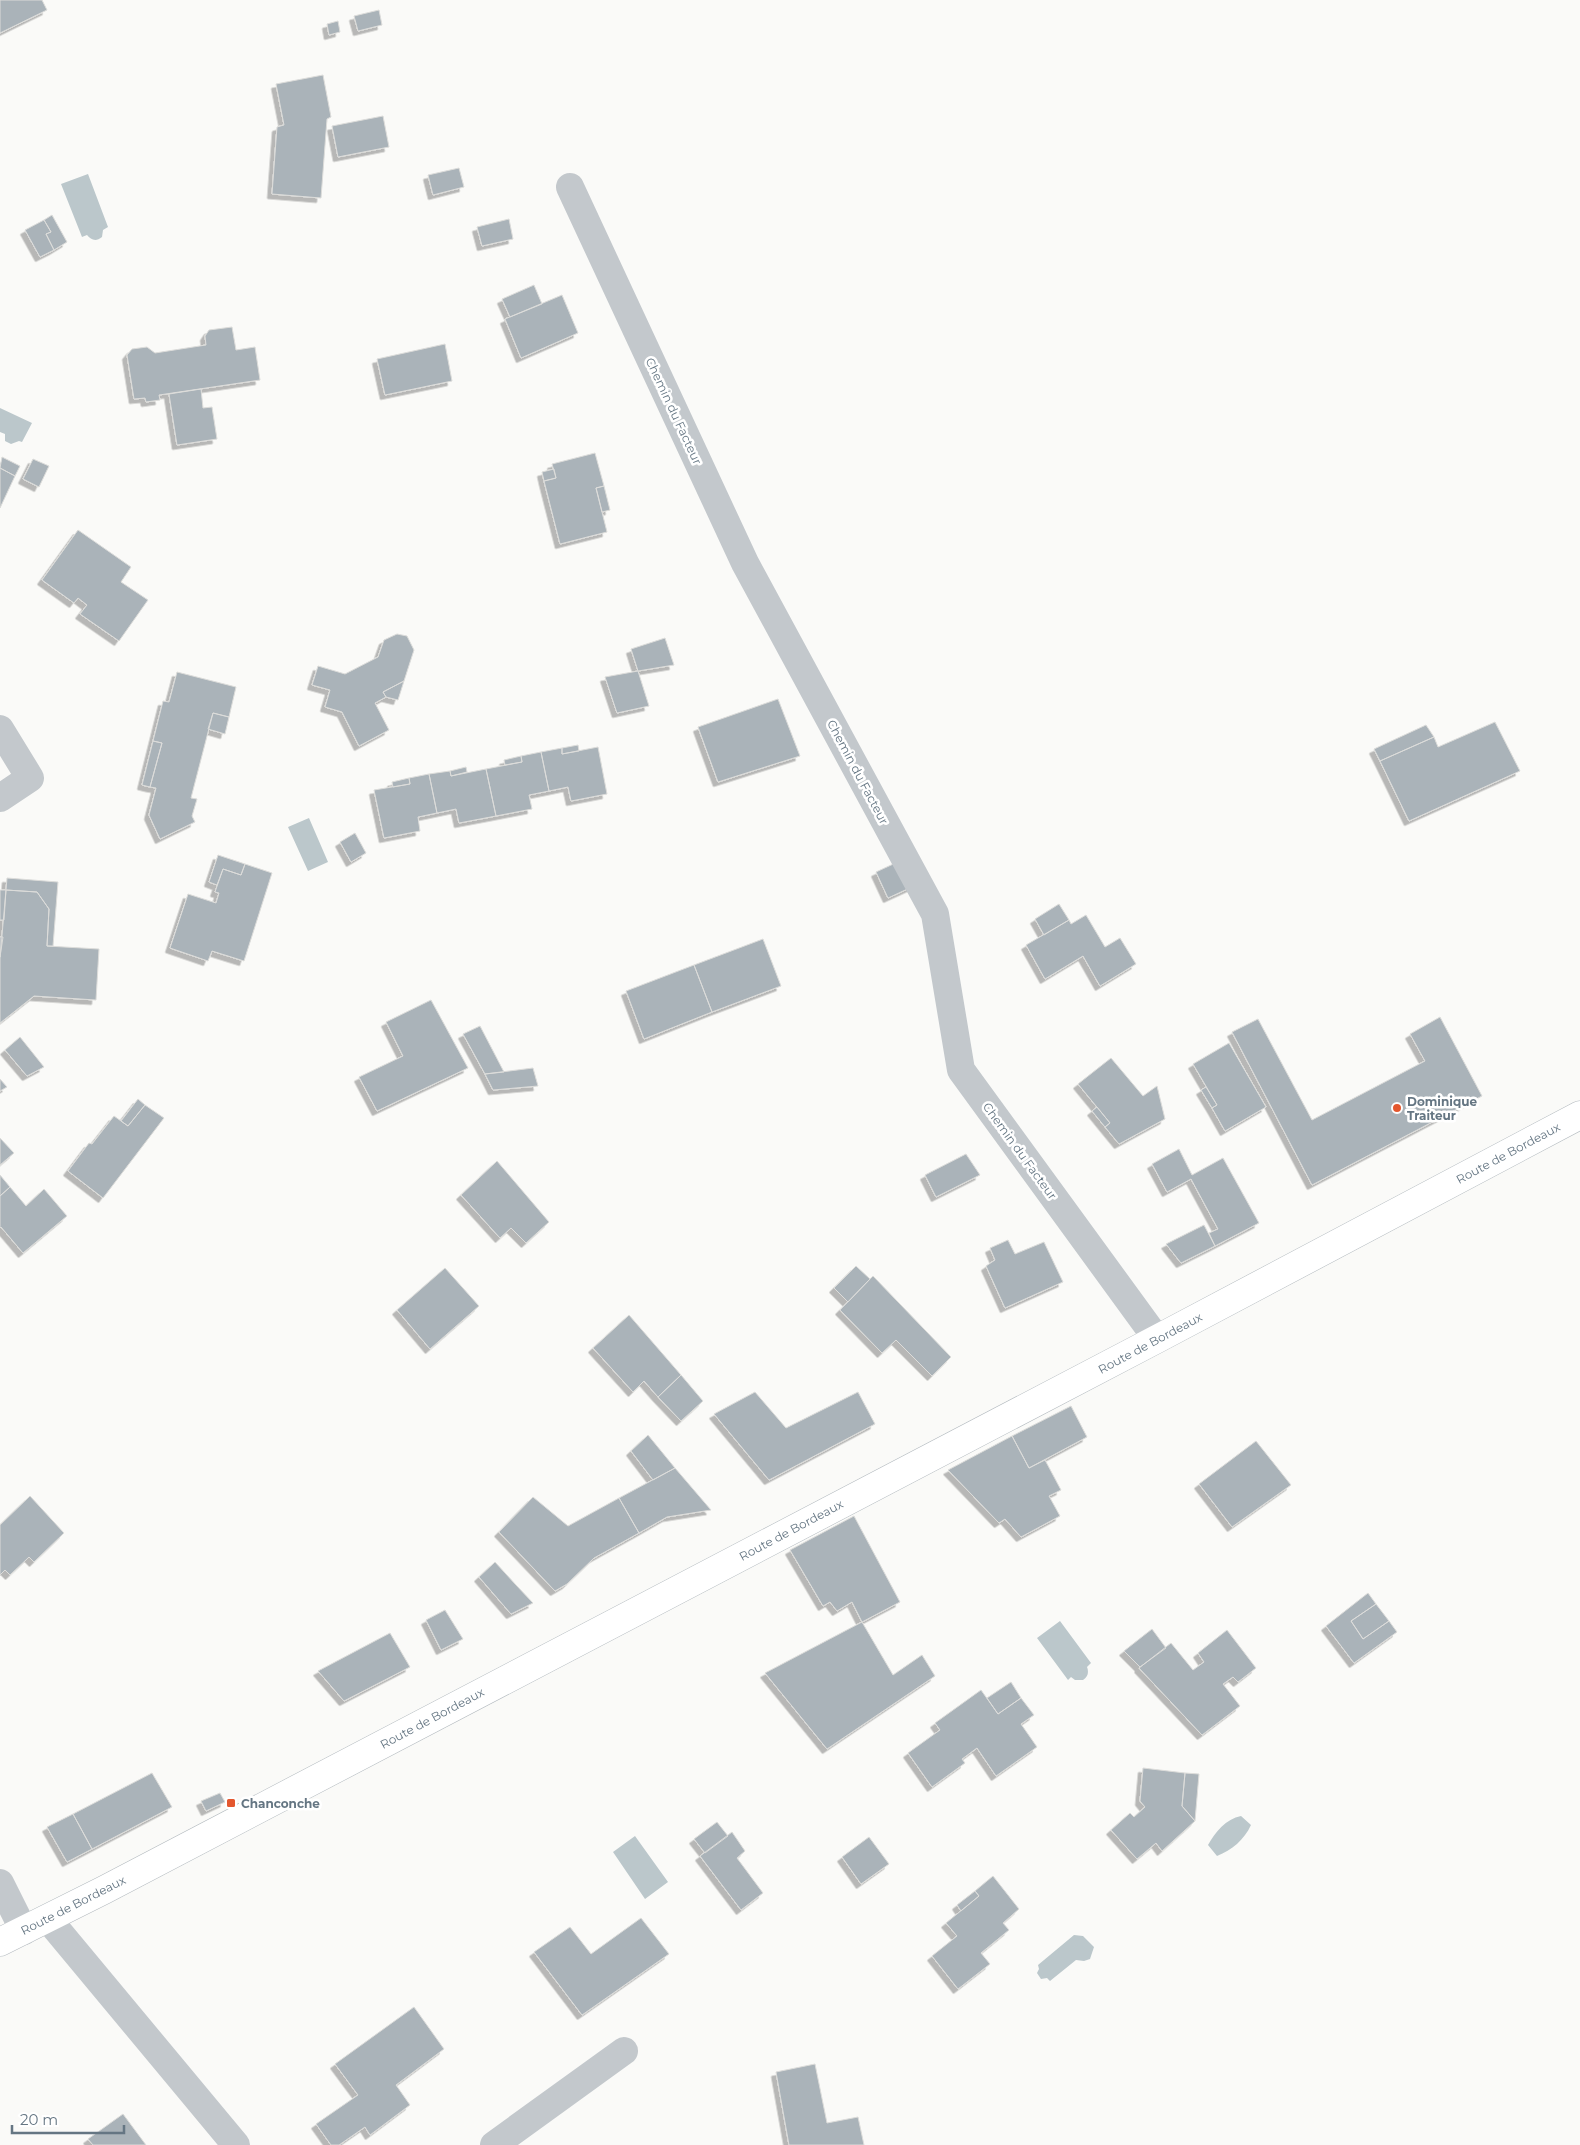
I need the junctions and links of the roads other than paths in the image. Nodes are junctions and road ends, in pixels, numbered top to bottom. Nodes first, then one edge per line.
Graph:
1 (570, 187) dead end
2 (0, 729) edge
3 (0, 798) edge
4 (1580, 1115) edge
5 (1157, 1339) junction
6 (0, 1883) edge
7 (48, 1919) junction
8 (12, 1936) edge
9 (624, 2051) dead end
10 (236, 2145) edge
11 (494, 2145) edge

1 - 5 street, Chemin du Facteur
2 - 3 street
4 - 5 main road, Route de Bordeaux
5 - 7 main road, Route de Bordeaux
6 - 8 street
7 - 8 main road, Route de Bordeaux
7 - 10 street
9 - 11 street

